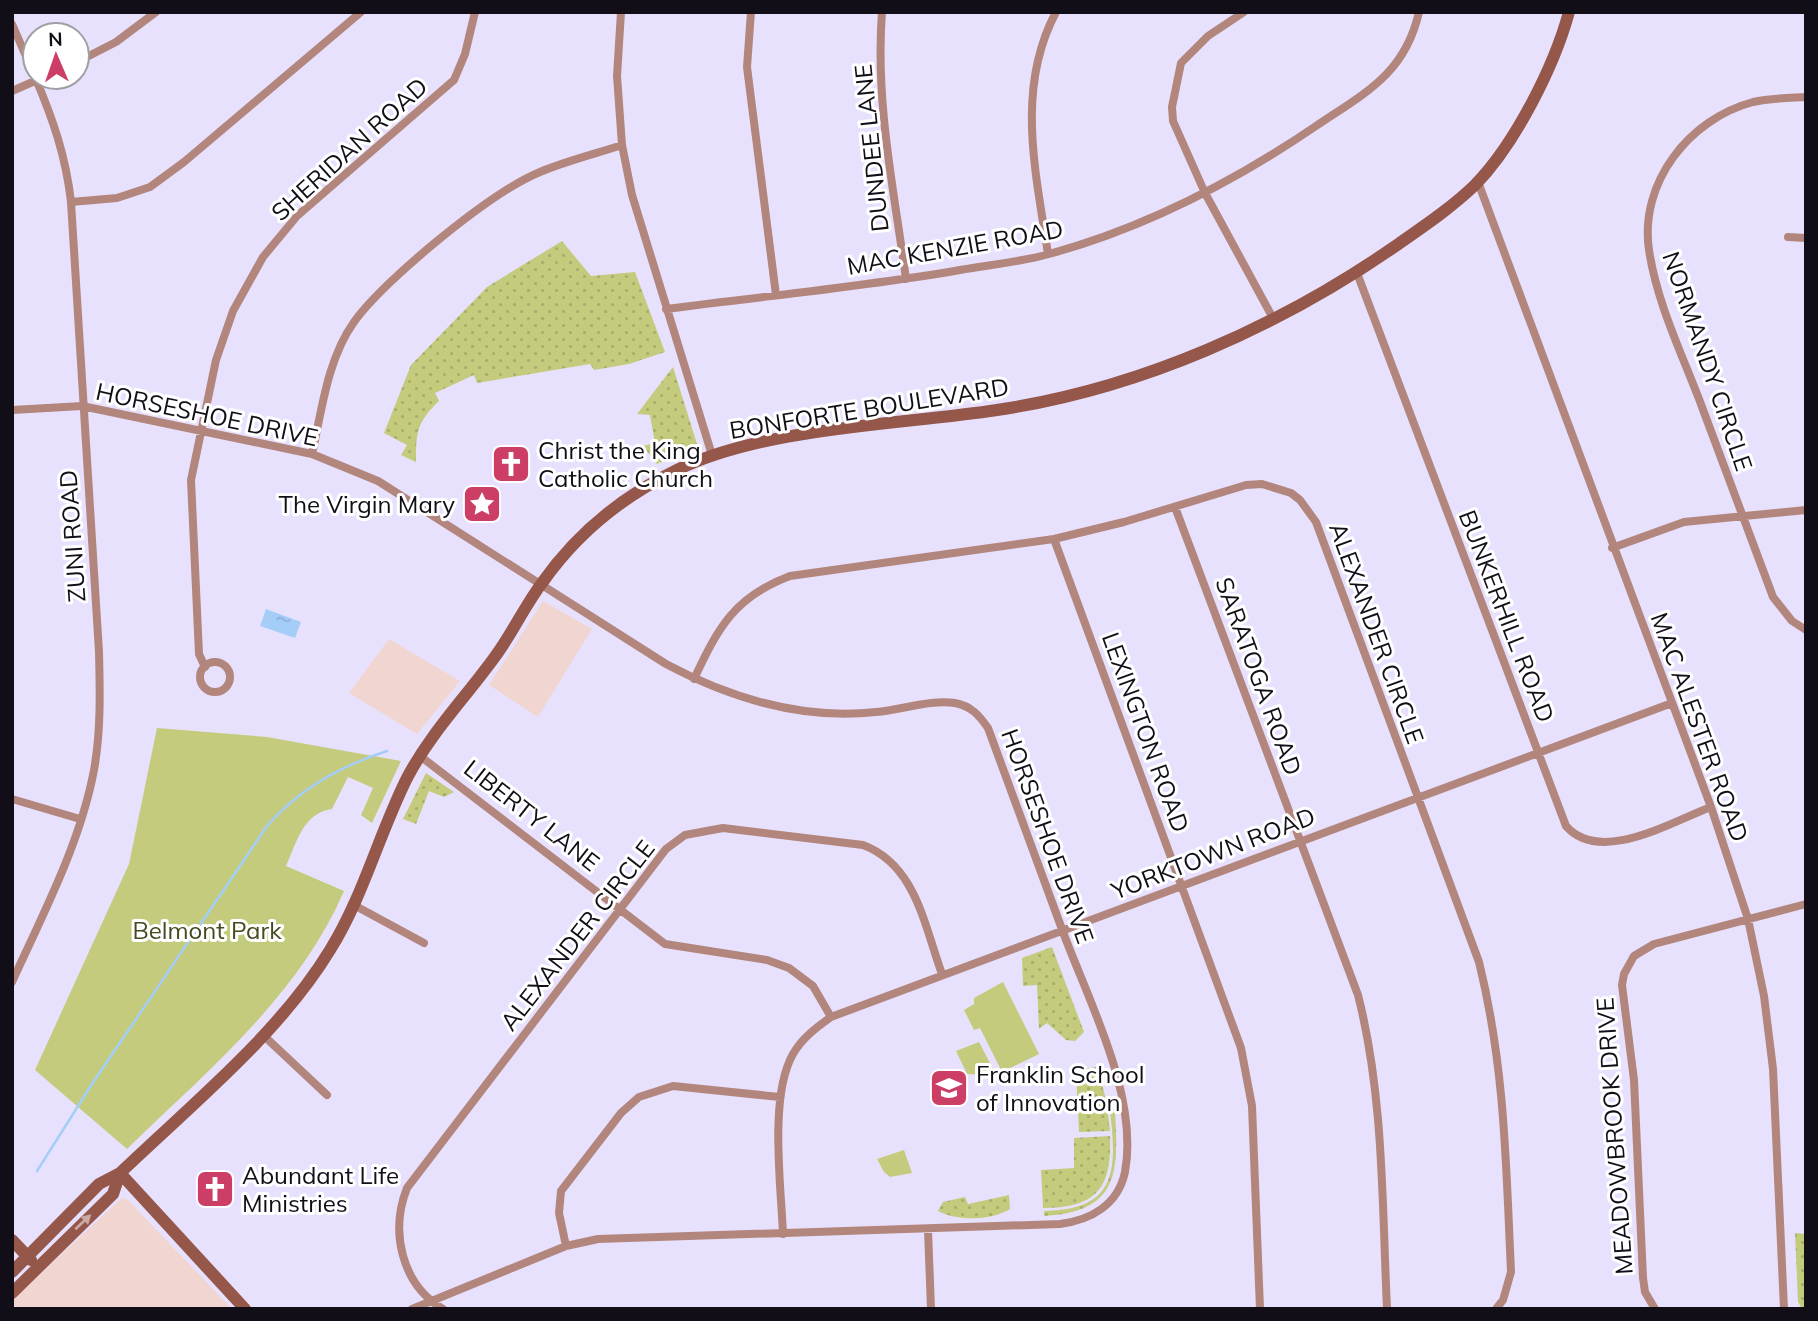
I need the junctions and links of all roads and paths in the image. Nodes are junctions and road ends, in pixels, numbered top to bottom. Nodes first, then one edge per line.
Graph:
1 (156, 12) edge
2 (361, 12) edge
3 (475, 12) edge
4 (621, 12) edge
5 (751, 12) edge
6 (882, 12) edge
7 (1056, 12) edge
8 (1244, 12) edge
9 (1419, 12) edge
10 (1569, 12) edge
11 (12, 24) edge
12 (21, 43) edge
13 (91, 54) edge
14 (43, 91) edge
15 (1806, 97) edge
16 (622, 145) junction
17 (1478, 182) junction
18 (1205, 193) junction
19 (71, 202) junction
20 (1788, 237) dead end
21 (1806, 238) edge
22 (1048, 254) junction
23 (1357, 273) junction
24 (906, 279) junction
25 (776, 295) junction
26 (666, 309) junction
27 (1274, 320) junction
28 (82, 406) junction
29 (12, 410) edge
30 (202, 429) junction
31 (312, 454) junction
32 (712, 455) junction
33 (1175, 507) junction
34 (1806, 510) edge
35 (1742, 515) junction
36 (1054, 539) junction
37 (1612, 548) junction
38 (541, 583) junction
39 (1806, 630) edge
40 (205, 667) dead end
41 (694, 679) junction
42 (1672, 703) junction
43 (1538, 753) junction
44 (419, 756) junction
45 (1417, 797) junction
46 (12, 799) edge
47 (1711, 807) junction
48 (80, 819) junction
49 (1300, 840) junction
50 (1182, 885) junction
51 (352, 904) junction
52 (1806, 904) edge
53 (621, 909) junction
54 (1748, 919) junction
55 (1062, 931) junction
56 (424, 943) dead end
57 (942, 974) junction
58 (12, 982) edge
59 (831, 1017) junction
60 (263, 1035) junction
61 (327, 1095) dead end
62 (780, 1097) junction
63 (120, 1173) junction
64 (928, 1230) junction
65 (783, 1234) junction
66 (12, 1240) edge
67 (566, 1246) junction
68 (32, 1261) junction
69 (12, 1272) edge
70 (12, 1293) edge
71 (430, 1301) junction
72 (245, 1309) edge
73 (412, 1309) edge
74 (443, 1309) edge
75 (931, 1309) edge
76 (1260, 1309) edge
77 (1387, 1309) edge
78 (1496, 1309) edge
79 (1655, 1309) edge
80 (1784, 1309) edge

1 - 13 street
2 - 19 street
3 - 30 street, SHERIDAN ROAD
4 - 16 street
5 - 25 street
6 - 24 street, DUNDEE LANE
7 - 22 street
8 - 18 street
9 - 18 street, MAC KENZIE ROAD
10 - 17 main road, BONFORTE BOULEVARD
11 - 12 street, ZUNI ROAD
14 - 19 street, ZUNI ROAD
15 - 35 street, NORMANDY CIRCLE
16 - 26 street
16 - 31 street
17 - 23 main road, BONFORTE BOULEVARD
17 - 37 street, MAC ALESTER ROAD
18 - 22 street, MAC KENZIE ROAD
18 - 27 street
19 - 28 street, ZUNI ROAD
20 - 21 street
22 - 24 street, MAC KENZIE ROAD
23 - 27 main road, BONFORTE BOULEVARD
23 - 43 street, BUNKERHILL ROAD
24 - 25 street, MAC KENZIE ROAD
25 - 26 street, MAC KENZIE ROAD
26 - 32 street
27 - 32 main road, BONFORTE BOULEVARD
28 - 29 street, HORSESHOE DRIVE
28 - 30 street, HORSESHOE DRIVE
28 - 48 street, ZUNI ROAD
30 - 31 street, HORSESHOE DRIVE
30 - 40 street, SHERIDAN ROAD
31 - 38 street, HORSESHOE DRIVE
32 - 38 main road, BONFORTE BOULEVARD
33 - 36 street, ALEXANDER CIRCLE
33 - 45 street, ALEXANDER CIRCLE
33 - 49 street, SARATOGA ROAD
34 - 35 street
35 - 37 street
35 - 39 street, NORMANDY CIRCLE
36 - 41 street, ALEXANDER CIRCLE
36 - 50 street, LEXINGTON ROAD
37 - 42 street, MAC ALESTER ROAD
38 - 41 street, HORSESHOE DRIVE
38 - 44 main road, BONFORTE BOULEVARD
41 - 55 street, HORSESHOE DRIVE
42 - 43 street, YORKTOWN ROAD
42 - 47 street, MAC ALESTER ROAD
43 - 45 street, YORKTOWN ROAD
43 - 47 street, BUNKERHILL ROAD
44 - 51 main road, BONFORTE BOULEVARD
44 - 53 street, LIBERTY LANE
45 - 49 street, YORKTOWN ROAD
45 - 78 street, ALEXANDER CIRCLE
46 - 48 street
47 - 54 street, MAC ALESTER ROAD
48 - 58 street, ZUNI ROAD
49 - 50 street, YORKTOWN ROAD
49 - 77 street, SARATOGA ROAD
50 - 55 street, YORKTOWN ROAD
50 - 76 street, LEXINGTON ROAD
51 - 56 street
51 - 60 main road, BONFORTE BOULEVARD
52 - 54 street, MEADOWBROOK DRIVE
53 - 57 street, ALEXANDER CIRCLE
53 - 59 street, LIBERTY LANE
53 - 71 street, ALEXANDER CIRCLE
54 - 79 street, MEADOWBROOK DRIVE
54 - 80 street, MAC ALESTER ROAD
55 - 57 street, YORKTOWN ROAD
55 - 64 street, HORSESHOE DRIVE
57 - 59 street, YORKTOWN ROAD
59 - 62 street, YORKTOWN ROAD
60 - 61 street
60 - 63 main road, BONFORTE BOULEVARD
62 - 65 street, YORKTOWN ROAD
62 - 67 street
63 - 68 main road, BONFORTE BOULEVARD
63 - 72 main road
64 - 65 street, HORSESHOE DRIVE
64 - 75 street
65 - 67 street, HORSESHOE DRIVE
66 - 68 main road
67 - 71 street, HORSESHOE DRIVE
68 - 69 main road, BONFORTE BOULEVARD
68 - 70 main road, BONFORTE BOULEVARD
71 - 73 street, HORSESHOE DRIVE
71 - 74 street, ALEXANDER CIRCLE

